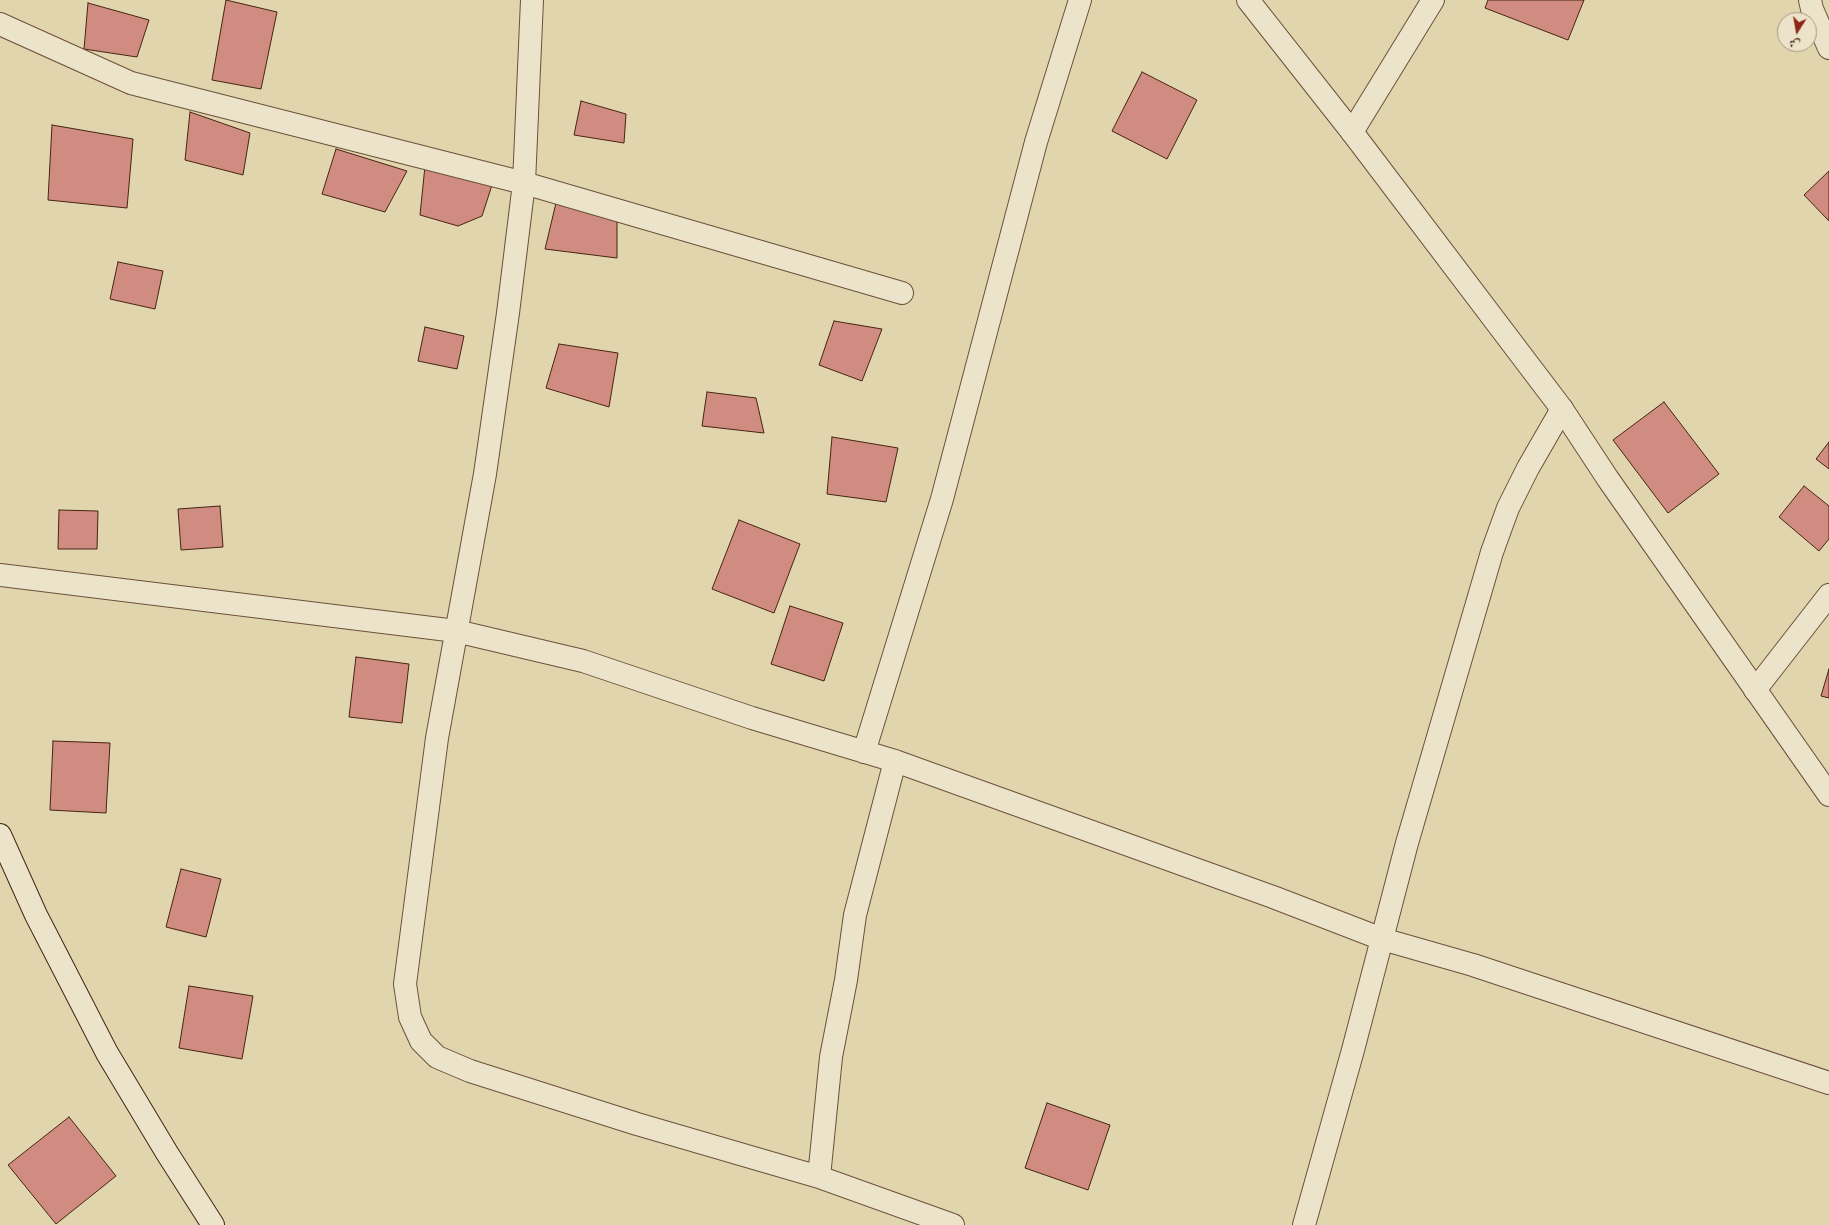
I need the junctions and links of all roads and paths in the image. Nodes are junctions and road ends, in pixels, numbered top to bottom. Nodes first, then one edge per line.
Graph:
1 (532, 0) edge
2 (1080, 0) edge
3 (1248, 0) edge
4 (1433, 0) edge
5 (1810, 0) edge
6 (0, 24) edge
7 (1829, 48) edge
8 (1352, 132) junction
9 (524, 183) junction
10 (902, 293) dead end
11 (1562, 409) junction
12 (0, 575) edge
13 (1829, 595) edge
14 (456, 631) junction
15 (1755, 690) junction
16 (864, 752) junction
17 (895, 761) junction
18 (1829, 795) edge
19 (0, 835) edge
20 (1382, 939) junction
21 (1829, 1083) edge
22 (819, 1177) junction
23 (213, 1225) edge
24 (953, 1225) edge
25 (1304, 1225) edge

1 - 9 street
2 - 16 street
3 - 8 street
4 - 8 street
5 - 7 street
6 - 9 street
8 - 11 street
9 - 10 street
9 - 14 street
11 - 15 street
11 - 20 street
12 - 14 street
13 - 15 street
14 - 16 street
14 - 22 street
15 - 18 street
16 - 17 street
17 - 20 street
17 - 22 street
19 - 23 street
20 - 21 street
20 - 25 street
22 - 24 street

